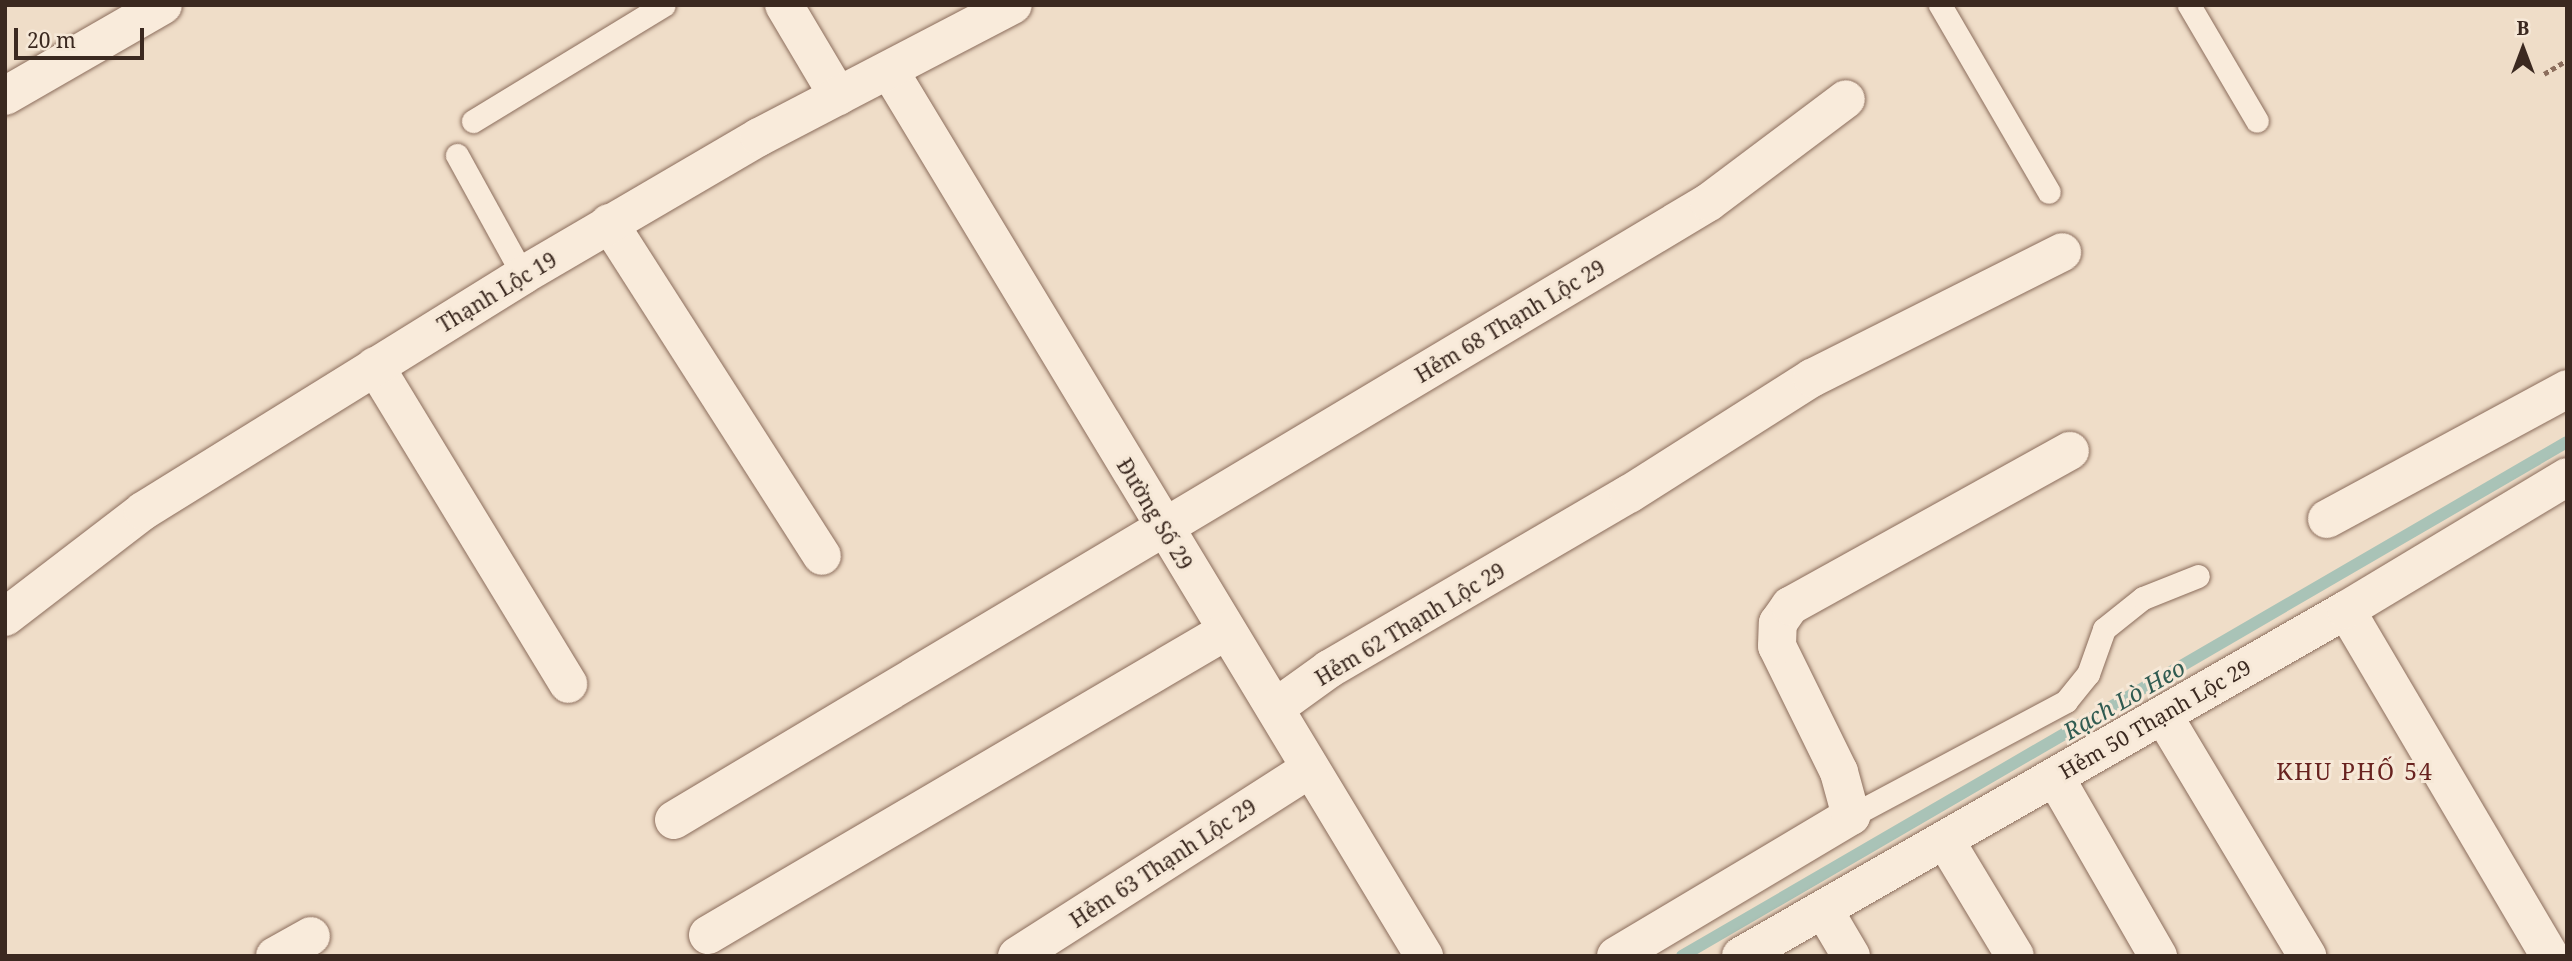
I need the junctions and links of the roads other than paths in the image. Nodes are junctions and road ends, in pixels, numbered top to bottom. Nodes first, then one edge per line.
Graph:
1 (163, 5) edge
2 (664, 5) edge
3 (784, 5) edge
4 (1013, 5) edge
5 (1940, 5) edge
6 (2189, 5) edge
7 (888, 70) junction
8 (5, 96) edge
9 (838, 96) junction
10 (1846, 99) dead end
11 (473, 121) dead end
12 (2257, 121) dead end
13 (457, 155) dead end
14 (2049, 192) dead end
15 (609, 223) junction
16 (2062, 252) dead end
17 (523, 275) junction
18 (374, 366) junction
19 (2567, 389) edge
20 (2070, 451) dead end
21 (2567, 477) edge
22 (2327, 519) dead end
23 (1163, 527) junction
24 (822, 556) dead end
25 (2198, 576) dead end
26 (2346, 610) junction
27 (5, 617) edge
28 (1226, 631) junction
29 (568, 684) dead end
30 (1275, 708) junction
31 (2162, 715) junction
32 (1308, 769) junction
33 (2055, 777) junction
34 (1852, 816) junction
35 (674, 820) dead end
36 (1945, 840) junction
37 (1825, 912) junction
38 (708, 935) dead end
39 (311, 936) dead end
40 (1060, 944) edge
41 (275, 956) edge
42 (1017, 956) edge
43 (1424, 956) edge
44 (1616, 956) edge
45 (1741, 956) edge
46 (1851, 956) edge
47 (2015, 956) edge
48 (2158, 956) edge
49 (2306, 956) edge
50 (2550, 956) edge

1 - 8 street
2 - 11 lane
3 - 9 street
4 - 7 street, Thạnh Lộc 19
5 - 14 lane
6 - 12 lane
7 - 9 street, Thạnh Lộc 19
7 - 23 street, Đường Số 29
9 - 15 street, Thạnh Lộc 19
10 - 23 street, Hẻm 68 Thạnh Lộc 29
13 - 17 lane
15 - 17 street, Thạnh Lộc 19
15 - 24 street
16 - 30 street, Hẻm 62 Thạnh Lộc 29
17 - 18 street, Thạnh Lộc 19
18 - 27 street, Thạnh Lộc 19
18 - 29 street
19 - 22 street
20 - 34 street
21 - 26 street, Hẻm 50 Thạnh Lộc 29
23 - 28 street, Đường Số 29
23 - 35 street, Hẻm 68 Thạnh Lộc 29
25 - 34 lane
26 - 31 street, Hẻm 50 Thạnh Lộc 29
26 - 50 street
28 - 30 street, Đường Số 29
28 - 38 street
30 - 32 street, Đường Số 29
31 - 33 street, Hẻm 50 Thạnh Lộc 29
31 - 49 street
32 - 40 street, Hẻm 63 Thạnh Lộc 29
32 - 43 street, Đường Số 29
33 - 36 street, Hẻm 50 Thạnh Lộc 29
33 - 48 street
34 - 44 street
36 - 37 street, Hẻm 50 Thạnh Lộc 29
36 - 47 street
37 - 45 street, Hẻm 50 Thạnh Lộc 29
37 - 46 street
39 - 41 street
40 - 42 street, Hẻm 63 Thạnh Lộc 29

